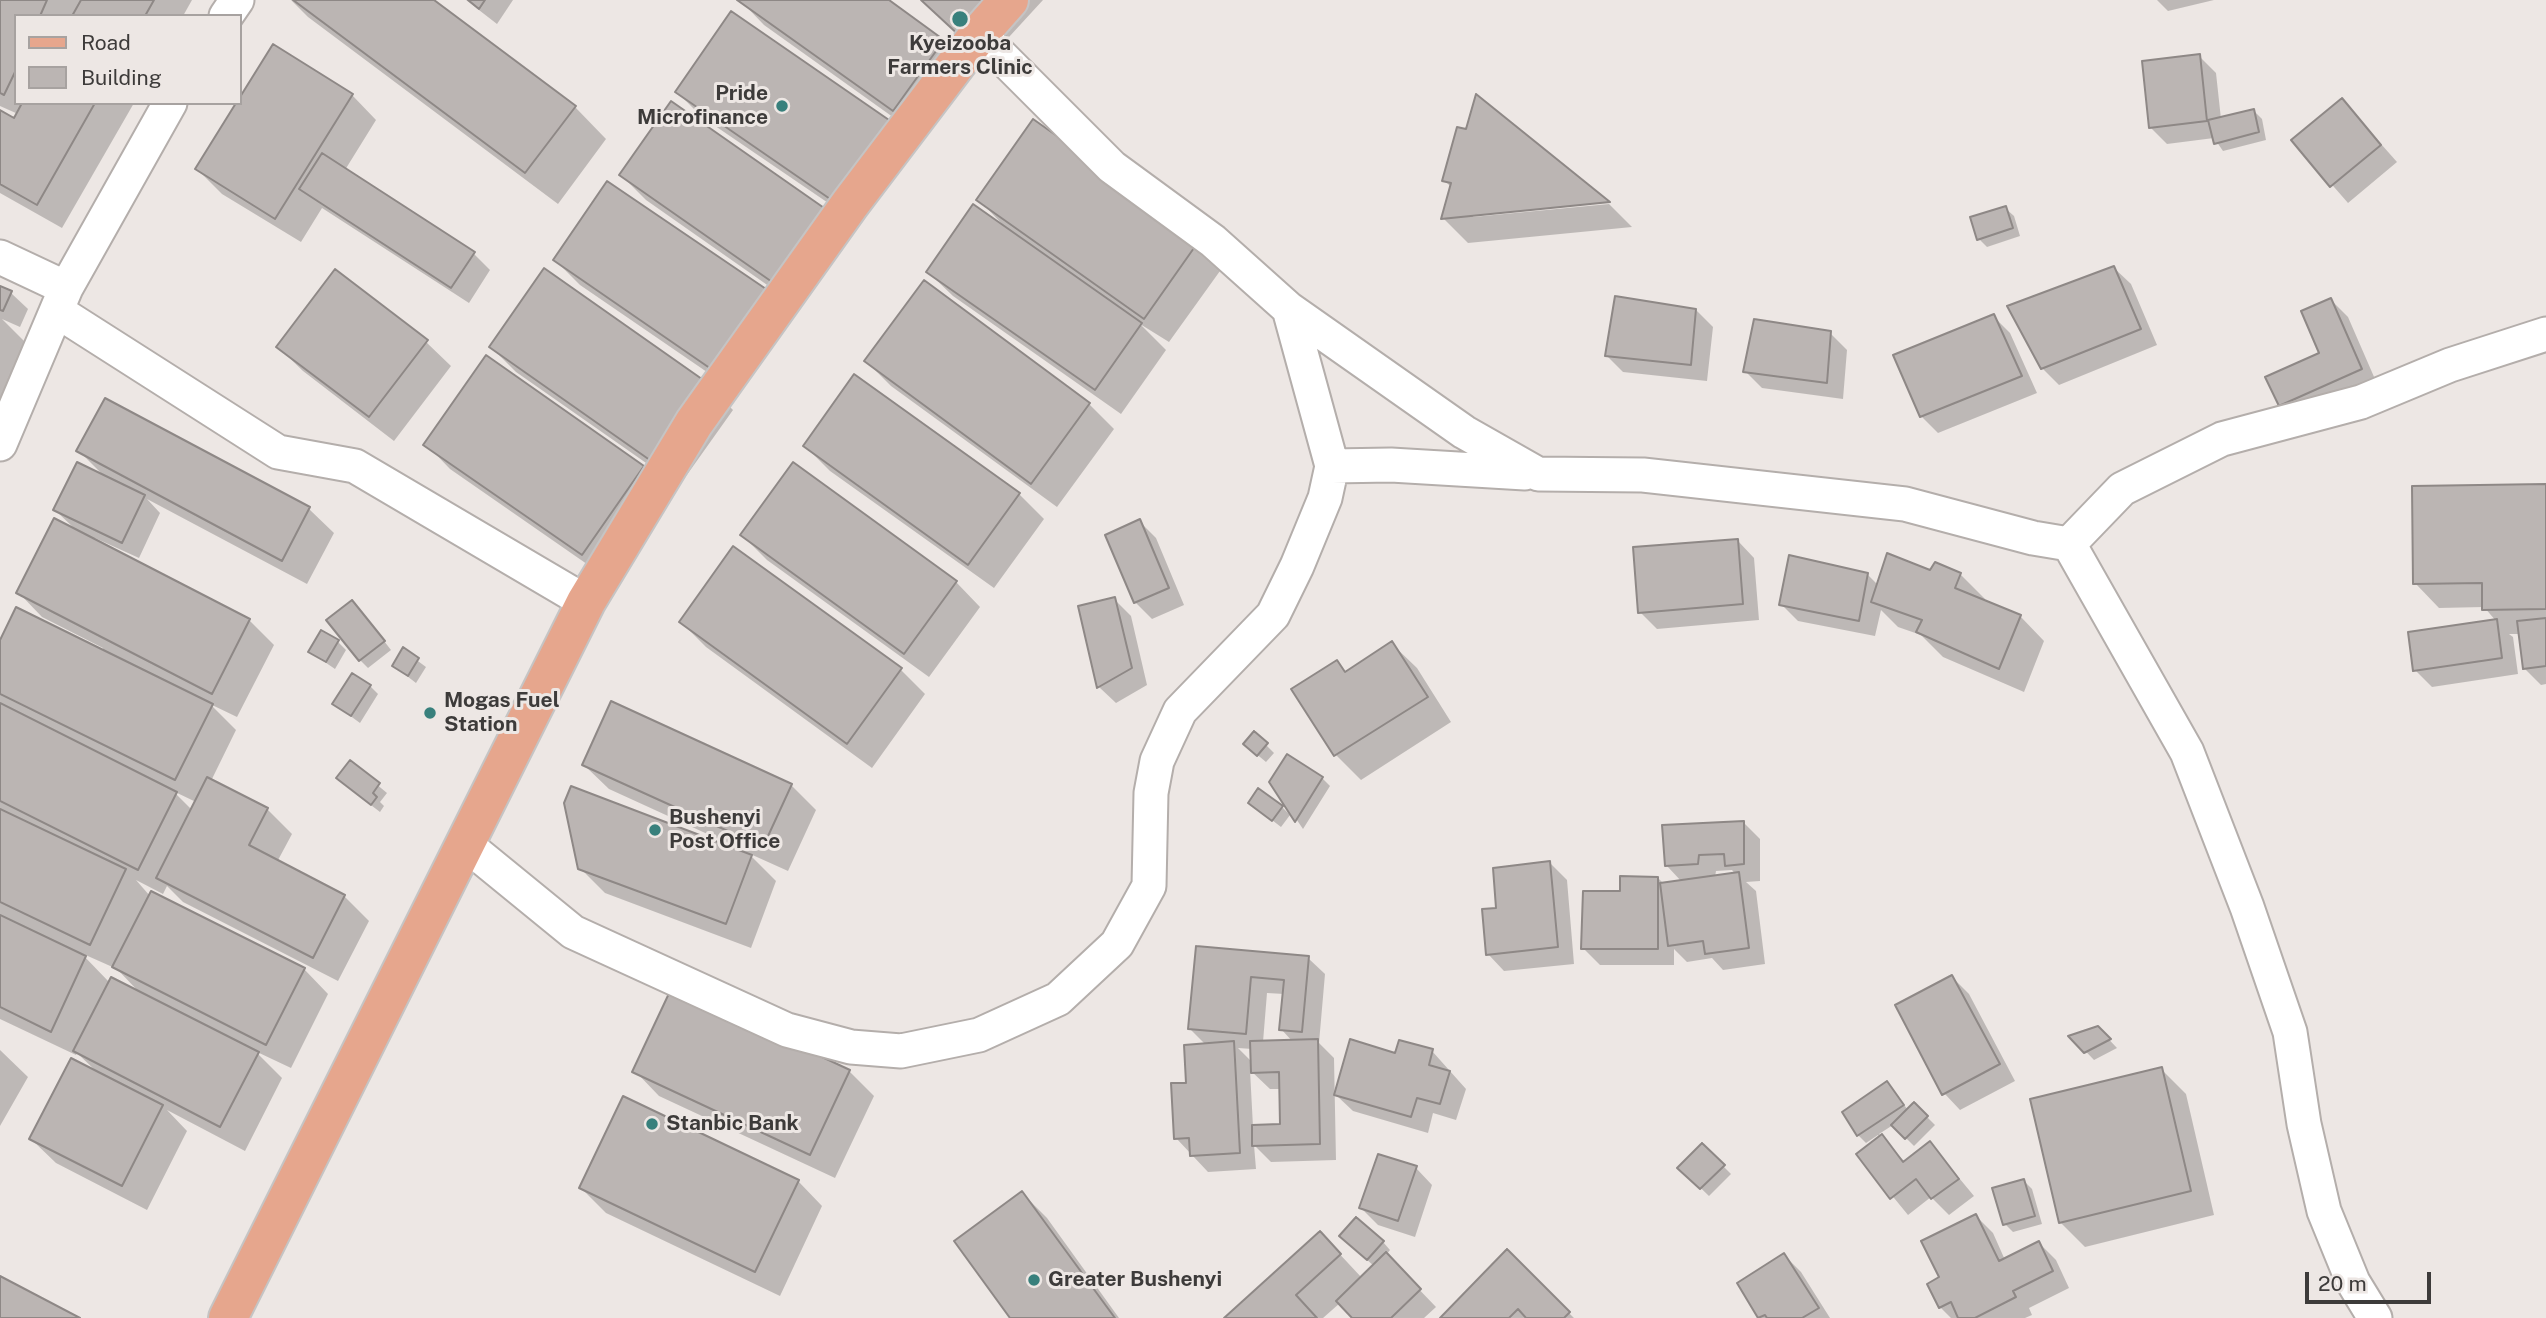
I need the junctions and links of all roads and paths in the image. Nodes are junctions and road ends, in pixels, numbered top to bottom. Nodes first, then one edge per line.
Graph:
1 (1009, 0) edge
2 (979, 33) junction
3 (169, 105) edge
4 (0, 257) edge
5 (61, 300) junction
6 (1289, 309) junction
7 (2546, 334) edge
8 (0, 444) edge
9 (1332, 466) junction
10 (1538, 474) junction
11 (2069, 544) junction
12 (586, 603) junction
13 (464, 843) junction
14 (228, 1318) edge
15 (2375, 1318) edge

1 - 2 main road
2 - 6 street
2 - 12 main road
3 - 5 street
4 - 5 street
5 - 8 street
5 - 12 street
6 - 9 street
6 - 10 street
7 - 11 street
9 - 10 street
9 - 13 street
10 - 11 street
11 - 15 street
12 - 13 main road
13 - 14 main road

